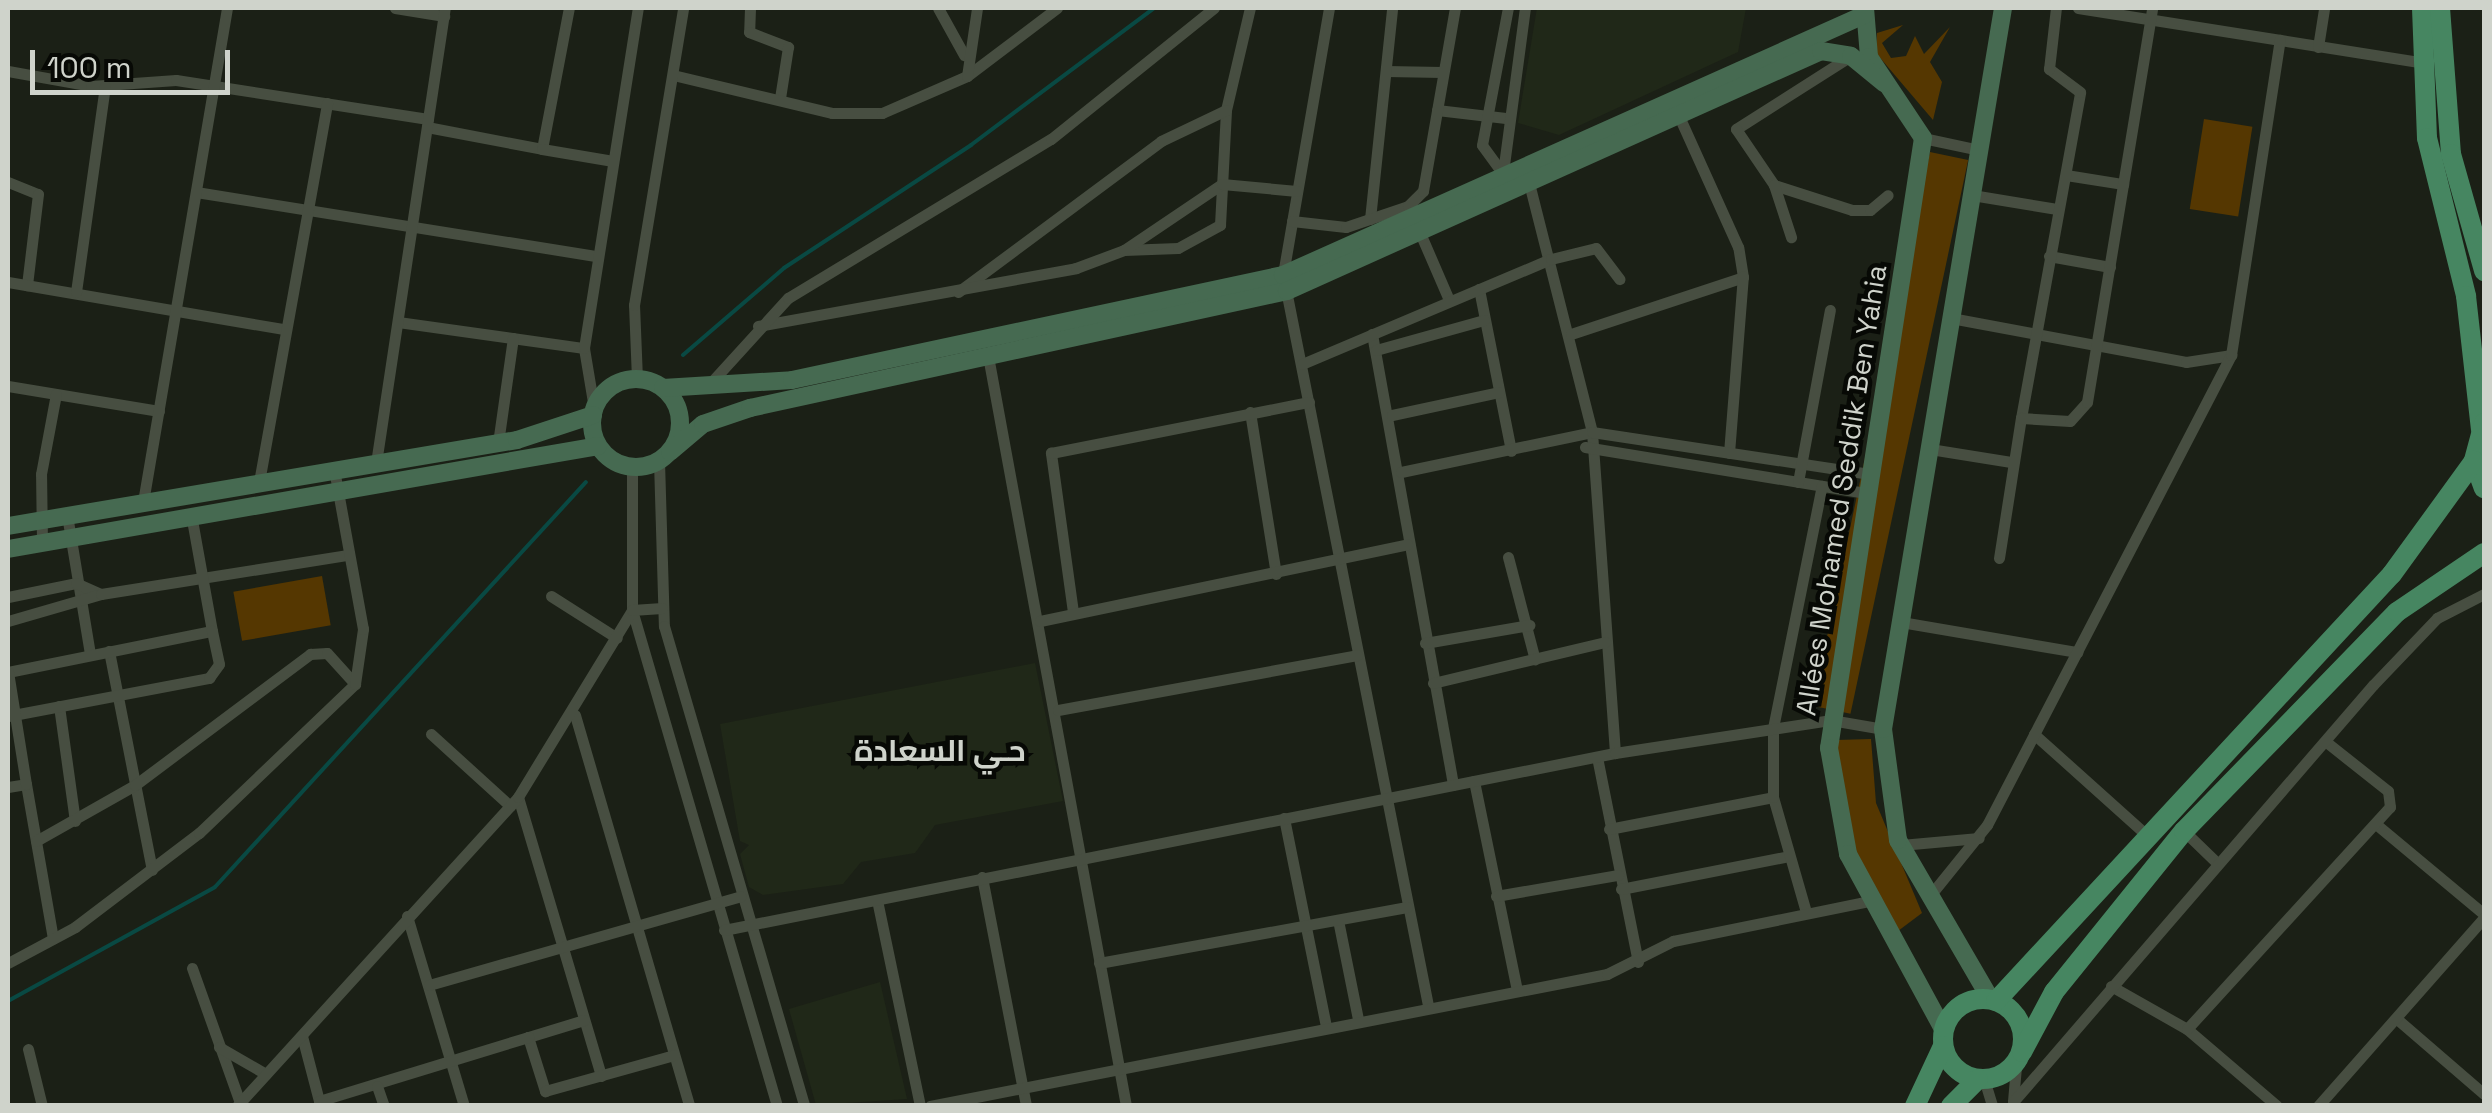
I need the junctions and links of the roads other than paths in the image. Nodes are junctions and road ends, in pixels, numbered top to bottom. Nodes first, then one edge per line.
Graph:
1 (227, 8) edge
2 (395, 8) edge
3 (569, 8) edge
4 (638, 8) edge
5 (683, 8) edge
6 (750, 8) edge
7 (938, 8) edge
8 (976, 8) edge
9 (1058, 8) edge
10 (1214, 8) edge
11 (1250, 8) edge
12 (1329, 8) edge
13 (1392, 8) edge
14 (1455, 8) edge
15 (1508, 8) edge
16 (1526, 8) edge
17 (2003, 8) edge
18 (2056, 8) edge
19 (2078, 8) edge
20 (2324, 8) edge
21 (2422, 8) edge
22 (2440, 8) edge
23 (1865, 11) edge
24 (445, 12) edge
25 (2151, 13) edge
26 (2280, 40) junction
27 (2318, 47) junction
28 (964, 56) junction
29 (1851, 56) junction
30 (2431, 62) junction
31 (8, 71) edge
32 (1386, 71) junction
33 (1442, 72) junction
34 (673, 75) junction
35 (968, 76) junction
36 (1884, 84) junction
37 (105, 86) junction
38 (214, 86) junction
39 (780, 98) junction
40 (327, 103) junction
41 (1675, 107) junction
42 (1226, 110) junction
43 (1437, 110) junction
44 (1488, 115) junction
45 (1506, 118) junction
46 (428, 123) junction
47 (1923, 138) junction
48 (542, 149) junction
49 (1979, 150) junction
50 (613, 161) junction
51 (1527, 174) junction
52 (2066, 175) junction
53 (1502, 179) junction
54 (8, 182) edge
55 (1222, 184) junction
56 (2123, 184) junction
57 (1774, 185) junction
58 (1297, 191) junction
59 (196, 192) junction
60 (1888, 195) dead end
61 (1972, 195) junction
62 (304, 208) junction
63 (2057, 209) junction
64 (1370, 219) junction
65 (1292, 221) junction
66 (412, 224) junction
67 (1416, 224) junction
68 (1791, 237) dead end
69 (1124, 250) junction
70 (597, 256) junction
71 (2050, 256) junction
72 (1551, 259) junction
73 (2110, 267) junction
74 (2484, 271) edge
75 (1742, 278) junction
76 (1619, 279) dead end
77 (8, 282) edge
78 (1285, 282) junction
79 (28, 285) junction
80 (1478, 289) junction
81 (76, 292) junction
82 (954, 294) junction
83 (1449, 300) junction
84 (176, 310) junction
85 (1830, 310) dead end
86 (1952, 318) junction
87 (1484, 320) junction
88 (398, 322) junction
89 (758, 326) junction
90 (284, 329) junction
91 (1372, 334) junction
92 (1571, 334) junction
93 (2035, 334) junction
94 (513, 338) junction
95 (2098, 344) junction
96 (584, 348) junction
97 (1376, 350) junction
98 (988, 356) junction
99 (2235, 356) junction
100 (1302, 364) junction
101 (637, 379) junction
102 (8, 386) edge
103 (663, 388) junction
104 (704, 392) junction
105 (1499, 392) junction
106 (56, 394) junction
107 (1309, 402) junction
108 (158, 411) junction
109 (594, 411) junction
110 (1250, 412) junction
111 (1392, 416) junction
112 (2021, 418) junction
113 (2483, 426) edge
114 (1592, 432) junction
115 (1572, 440) junction
116 (498, 443) junction
117 (598, 446) junction
118 (1930, 448) junction
119 (1590, 449) junction
120 (1510, 451) junction
121 (1729, 453) junction
122 (664, 457) junction
123 (2474, 461) junction
124 (376, 462) junction
125 (2012, 462) junction
126 (1803, 464) junction
127 (632, 467) junction
128 (1402, 472) junction
129 (1870, 474) junction
130 (335, 478) junction
131 (259, 482) junction
132 (1798, 482) junction
133 (1822, 486) junction
134 (2484, 488) edge
135 (1866, 494) junction
136 (143, 502) junction
137 (191, 514) junction
138 (67, 516) junction
139 (40, 520) junction
140 (8, 526) edge
141 (70, 537) junction
142 (42, 542) junction
143 (1407, 544) junction
144 (8, 549) edge
145 (2484, 553) edge
146 (348, 555) junction
147 (1508, 556) dead end
148 (1999, 558) dead end
149 (1338, 561) junction
150 (2484, 565) edge
151 (1276, 574) junction
152 (202, 580) junction
153 (76, 584) junction
154 (101, 594) junction
155 (2484, 594) edge
156 (551, 596) dead end
157 (8, 597) edge
158 (80, 607) junction
159 (662, 608) junction
160 (632, 610) junction
161 (1073, 612) junction
162 (2396, 612) junction
163 (1040, 621) junction
164 (8, 622) edge
165 (1901, 622) junction
166 (1529, 625) junction
167 (212, 631) junction
168 (617, 638) junction
169 (1605, 642) junction
170 (1425, 644) junction
171 (108, 650) junction
172 (2076, 652) junction
173 (90, 654) junction
174 (1358, 655) junction
175 (1535, 660) junction
176 (8, 672) edge
177 (1433, 683) junction
178 (355, 684) junction
179 (116, 694) junction
180 (58, 706) junction
181 (1058, 710) junction
182 (575, 714) junction
183 (11, 715) edge
184 (1831, 720) junction
185 (1774, 728) junction
186 (1883, 728) junction
187 (430, 734) dead end
188 (2034, 734) junction
189 (2325, 741) junction
190 (14, 745) edge
191 (1616, 752) junction
192 (1597, 757) junction
193 (1474, 780) junction
194 (26, 784) junction
195 (135, 785) junction
196 (1453, 785) junction
197 (8, 787) edge
198 (1773, 797) junction
199 (1385, 798) junction
200 (514, 801) junction
201 (1284, 818) junction
202 (75, 821) junction
203 (2377, 825) junction
204 (1609, 830) junction
205 (2184, 831) junction
206 (1979, 838) junction
207 (2151, 839) junction
208 (36, 841) junction
209 (1901, 845) junction
210 (1789, 856) junction
211 (1080, 858) junction
212 (2216, 862) junction
213 (152, 870) junction
214 (1618, 875) junction
215 (982, 877) junction
216 (1621, 889) junction
217 (742, 896) junction
218 (1496, 896) junction
219 (1928, 898) junction
220 (877, 900) junction
221 (715, 901) junction
222 (1870, 901) junction
223 (1406, 907) junction
224 (1806, 912) junction
225 (407, 916) junction
226 (2484, 916) edge
227 (1338, 920) junction
228 (636, 922) junction
229 (750, 923) junction
230 (1304, 926) junction
231 (724, 930) junction
232 (53, 938) junction
233 (563, 946) junction
234 (1638, 962) junction
235 (8, 963) edge
236 (1099, 963) junction
237 (192, 968) dead end
238 (429, 985) junction
239 (2110, 986) junction
240 (1517, 991) junction
241 (1994, 1001) junction
242 (1428, 1005) junction
243 (1358, 1019) junction
244 (2397, 1019) junction
245 (584, 1020) junction
246 (1326, 1027) junction
247 (2187, 1028) junction
248 (302, 1036) junction
249 (528, 1037) junction
250 (1944, 1039) junction
251 (219, 1047) junction
252 (28, 1049) dead end
253 (674, 1055) junction
254 (2019, 1058) junction
255 (450, 1062) junction
256 (1118, 1070) junction
257 (266, 1074) junction
258 (600, 1076) junction
259 (1981, 1079) junction
260 (377, 1086) junction
261 (1022, 1090) junction
262 (545, 1092) junction
263 (2484, 1094) edge
264 (319, 1103) edge
265 (239, 1104) edge
266 (2014, 1104) edge
267 (42, 1106) edge
268 (384, 1106) edge
269 (464, 1106) edge
270 (548, 1106) edge
271 (689, 1106) edge
272 (777, 1106) edge
273 (804, 1106) edge
274 (920, 1106) edge
275 (930, 1106) edge
276 (1026, 1106) edge
277 (1126, 1106) edge
278 (1915, 1106) edge
279 (1951, 1106) edge
280 (1992, 1106) edge
281 (2277, 1106) edge
282 (2318, 1106) edge

1 - 38 street
2 - 24 street
3 - 48 street
4 - 50 street
5 - 34 street
6 - 39 street
7 - 28 street
8 - 28 street
9 - 35 street
10 - 89 street
11 - 42 street
12 - 58 street
13 - 32 street
14 - 33 street
15 - 44 street
16 - 45 street
17 - 49 street
18 - 52 street
19 - 25 street
20 - 27 street
21 - 30 main road
22 - 30 main road
23 - 36 street
23 - 41 street
24 - 46 street
25 - 26 street
25 - 56 street
26 - 27 street
26 - 99 street
27 - 30 street
28 - 35 street
29 - 36 street
29 - 41 street
29 - 57 street
30 - 74 main road
30 - 113 main road
31 - 37 street
32 - 33 street
32 - 64 street
33 - 43 street
34 - 39 street
34 - 101 street
35 - 39 street
36 - 47 street
37 - 38 street
37 - 81 street
38 - 40 street
38 - 59 street
40 - 46 street
40 - 62 street
41 - 51 street
41 - 75 street
42 - 55 street
42 - 82 street
43 - 44 street
43 - 64 street
44 - 45 street
44 - 53 street
45 - 53 street
46 - 48 street
46 - 66 street
47 - 49 street
47 - 129 street, Allées Mohamed Seddik Ben Yahia
48 - 50 street
49 - 61 street
50 - 70 street
51 - 53 street
51 - 72 street
52 - 56 street
52 - 63 street
53 - 67 street
54 - 79 street
55 - 58 street
55 - 69 street
55 - 69 street
56 - 73 street
57 - 60 street
57 - 68 street
58 - 65 street
59 - 62 street
59 - 84 street
61 - 63 street
61 - 86 street
62 - 66 street
62 - 90 street
63 - 71 street
64 - 65 street
65 - 78 street
66 - 70 street
66 - 88 street
67 - 78 street
67 - 83 street
69 - 82 street
70 - 96 street
71 - 73 street
71 - 93 street
72 - 76 street
72 - 80 street
72 - 92 street
73 - 95 street
75 - 92 street
75 - 121 street
77 - 79 street
78 - 98 street
78 - 100 street
78 - 104 street
79 - 81 street
80 - 83 street
80 - 87 street
81 - 84 street
82 - 89 street
83 - 91 street
84 - 90 street
84 - 108 street
85 - 126 street
86 - 93 street
86 - 118 street
87 - 97 street
87 - 105 street
88 - 94 street
88 - 124 street
89 - 104 street
90 - 131 street
91 - 97 street
91 - 100 street
92 - 114 street
93 - 95 street
93 - 112 street
94 - 96 street
94 - 116 street
95 - 99 street
95 - 112 street
96 - 109 street
97 - 111 street
98 - 122 street
98 - 163 street
99 - 172 street
100 - 107 street
101 - 103 street
101 - 109 street
102 - 106 street
103 - 104 street
103 - 122 street
105 - 111 street
105 - 120 street
106 - 108 street
106 - 139 street
107 - 110 street
107 - 149 street
108 - 136 street
109 - 116 street
109 - 117 street
110 - 151 street
110 - 161 street
111 - 128 street
112 - 125 street
113 - 123 main road
114 - 115 street
114 - 119 street
114 - 121 street
115 - 119 street
115 - 120 street
116 - 124 street
117 - 127 street
117 - 130 street
118 - 125 street
118 - 165 street
119 - 132 street
119 - 169 street
120 - 128 street
121 - 126 street
122 - 127 street
122 - 159 street
123 - 134 main road
123 - 207 main road
124 - 130 street
125 - 148 street
126 - 129 street
126 - 132 street
127 - 160 street
128 - 143 street
129 - 135 street, Allées Mohamed Seddik Ben Yahia
130 - 131 street
130 - 137 street
130 - 146 street
131 - 136 street
132 - 133 street
133 - 135 street
133 - 185 street
135 - 184 street, Allées Mohamed Seddik Ben Yahia
136 - 138 street
137 - 141 street
137 - 152 street
138 - 139 street
138 - 141 street
139 - 140 street
139 - 142 street
141 - 142 street
141 - 153 street
142 - 144 street
143 - 149 street
143 - 170 street
145 - 162 main road
146 - 152 street
146 - 178 street
147 - 166 street
149 - 151 street
149 - 174 street
150 - 162 main road
151 - 161 street
152 - 154 street
152 - 167 street
153 - 154 street
153 - 157 street
153 - 158 street
154 - 158 street
155 - 189 street
156 - 168 street
158 - 164 street
158 - 173 street
159 - 160 street
159 - 217 street
160 - 168 street
160 - 221 street
161 - 163 street
162 - 205 main road
163 - 181 street
165 - 172 street
165 - 186 street
166 - 170 street
166 - 175 street
167 - 171 street
167 - 179 street
168 - 182 street
169 - 175 street
169 - 191 street
170 - 177 street
171 - 173 street
171 - 179 street
172 - 188 street
173 - 176 street
174 - 181 street
174 - 199 street
175 - 177 street
176 - 183 street
177 - 196 street
178 - 195 street
178 - 213 street
179 - 180 street
179 - 195 street
180 - 183 street
180 - 202 street
181 - 211 street
182 - 200 street
182 - 228 street
183 - 190 street
184 - 185 street
184 - 186 street
184 - 222 street, Allées Mohamed Seddik Ben Yahia
185 - 191 street
185 - 198 street
186 - 209 street
187 - 200 street
188 - 206 street
188 - 207 street
189 - 203 street
189 - 212 street
190 - 194 street
191 - 192 street
192 - 193 street
192 - 204 street
193 - 196 street
193 - 218 street
194 - 197 street
194 - 208 street
195 - 202 street
195 - 213 street
196 - 199 street
198 - 204 street
198 - 210 street
199 - 201 street
199 - 223 street
200 - 225 street
200 - 233 street
201 - 211 street
201 - 230 street
202 - 208 street
203 - 226 street
203 - 247 street
204 - 214 street
205 - 212 street
205 - 254 main road
206 - 209 street
206 - 219 street
207 - 241 main road
208 - 232 street
209 - 219 street
210 - 216 street
210 - 224 street
211 - 215 street
211 - 236 street
212 - 239 street
213 - 232 street
214 - 216 street
214 - 218 street
215 - 220 street
215 - 261 street
216 - 234 street
217 - 221 street
217 - 229 street
218 - 240 street
219 - 241 street
220 - 229 street
220 - 274 street
221 - 228 street
221 - 231 street
222 - 224 street
222 - 250 street, Allées Mohamed Seddik Ben Yahia
223 - 227 street
223 - 242 street
224 - 234 street
225 - 238 street
225 - 248 street
226 - 244 street
227 - 230 street
227 - 243 street
228 - 233 street
228 - 253 street
229 - 231 street
229 - 273 street
230 - 236 street
230 - 246 street
231 - 272 street
232 - 235 street
233 - 238 street
233 - 245 street
234 - 240 street
236 - 256 street
237 - 251 street
238 - 255 street
239 - 247 street
239 - 266 street
240 - 242 street
241 - 250 main road
241 - 254 main road
242 - 243 street
243 - 246 street
244 - 263 street
244 - 282 street
245 - 249 street
245 - 258 street
246 - 256 street
247 - 281 street
248 - 257 street
248 - 264 street
249 - 255 street
249 - 262 street
250 - 259 main road
250 - 278 main road
251 - 257 street
251 - 265 street
252 - 267 street
253 - 258 street
253 - 271 street
254 - 259 main road
254 - 266 street
255 - 260 street
255 - 269 street
256 - 261 street
256 - 277 street
257 - 265 street
258 - 262 street
259 - 279 main road
259 - 280 street
260 - 264 street
260 - 268 street
261 - 275 street
261 - 276 street
262 - 270 street

